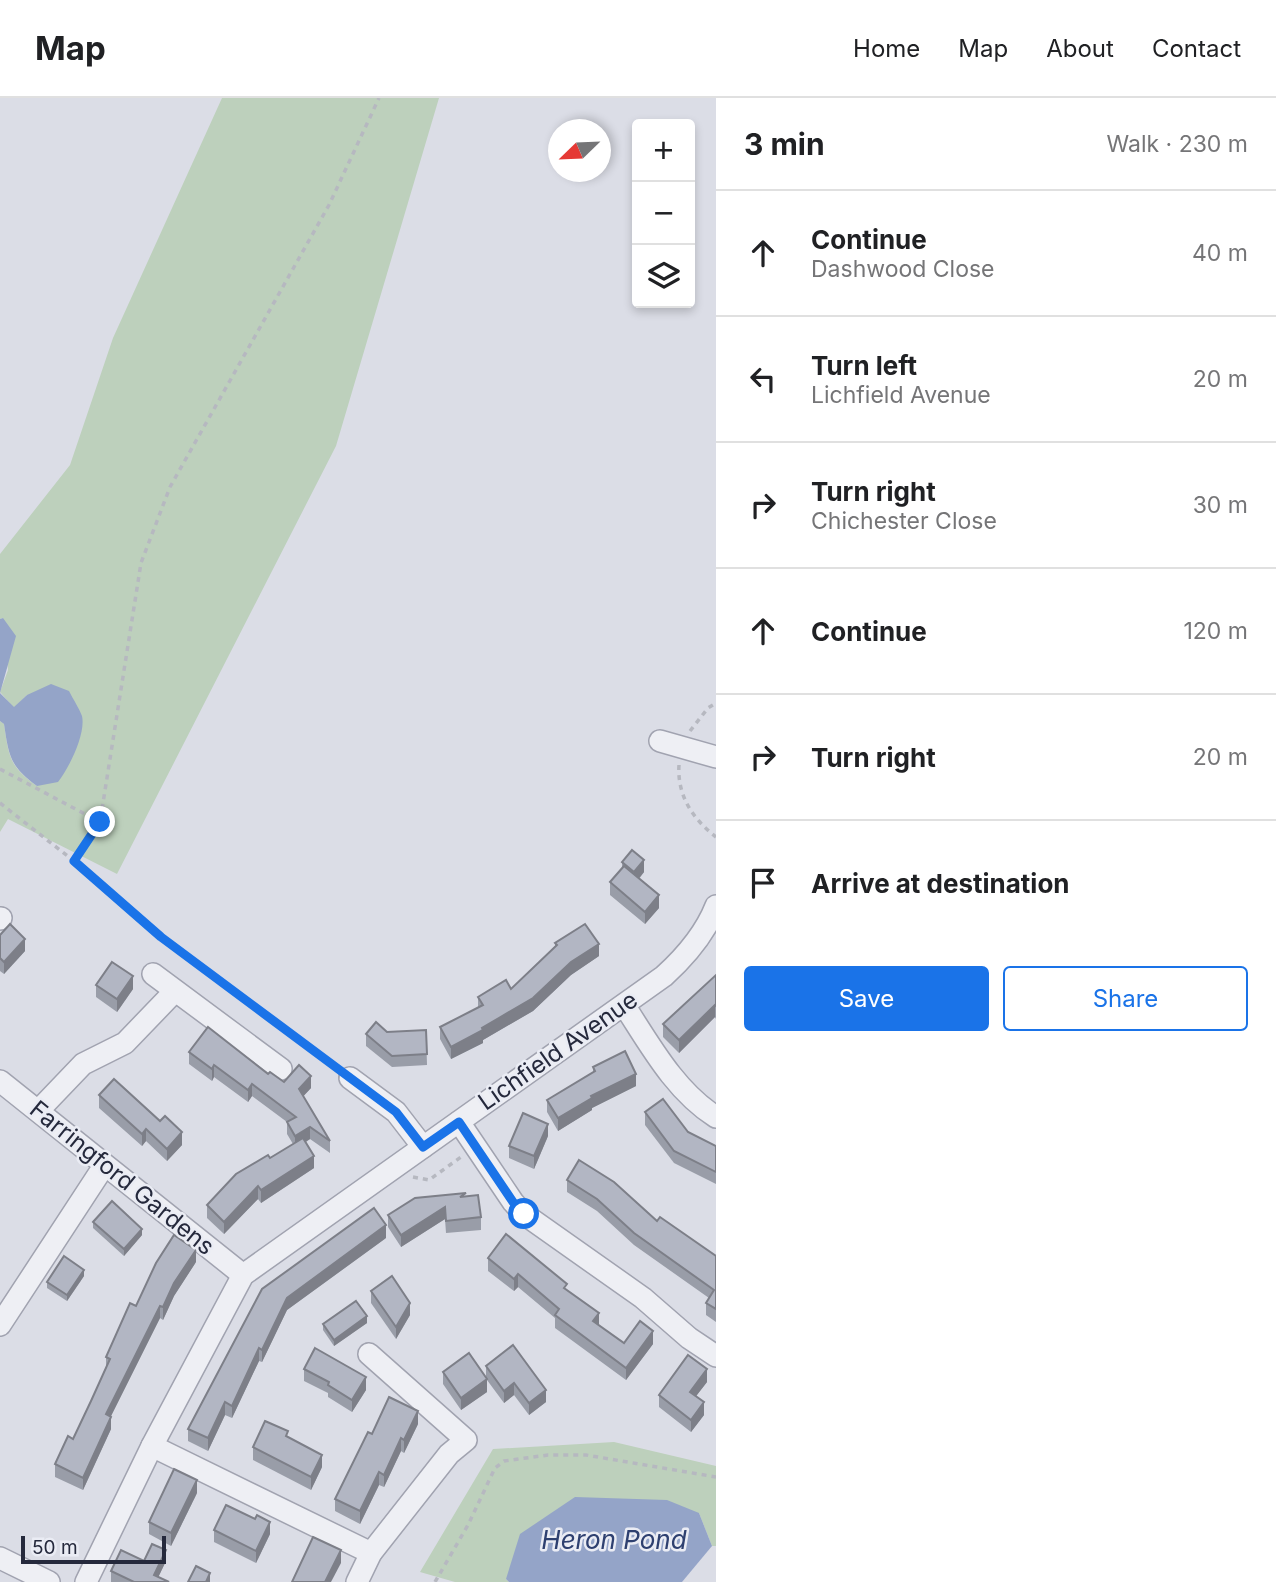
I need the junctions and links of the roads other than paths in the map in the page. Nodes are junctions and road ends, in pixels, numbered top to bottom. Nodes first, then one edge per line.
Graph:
1 (660, 741) dead end
2 (716, 757) edge
3 (716, 906) edge
4 (153, 974) dead end
5 (176, 991) junction
6 (624, 1005) junction
7 (281, 1069) dead end
8 (350, 1078) road end
9 (0, 1081) edge
10 (39, 1110) junction
11 (716, 1117) edge
12 (459, 1122) junction
13 (423, 1147) junction
14 (104, 1167) junction
15 (243, 1275) junction
16 (2, 1316) edge
17 (369, 1354) dead end
18 (716, 1356) edge
19 (152, 1446) junction
20 (371, 1553) junction
21 (0, 1558) edge
22 (48, 1582) edge
23 (86, 1582) edge
24 (357, 1582) edge

1 - 2 street
3 - 6 street, Lichfield Avenue
4 - 5 street
5 - 7 street
5 - 10 street
6 - 11 street
6 - 12 street, Lichfield Avenue
8 - 13 street
9 - 10 street, Farringford Gardens
10 - 14 street, Farringford Gardens
12 - 13 street, Lichfield Avenue
12 - 18 street
13 - 15 street, Lichfield Avenue
14 - 15 street, Farringford Gardens
14 - 16 street
15 - 19 street
17 - 20 street
19 - 20 street
19 - 23 street
20 - 24 street
21 - 22 street

